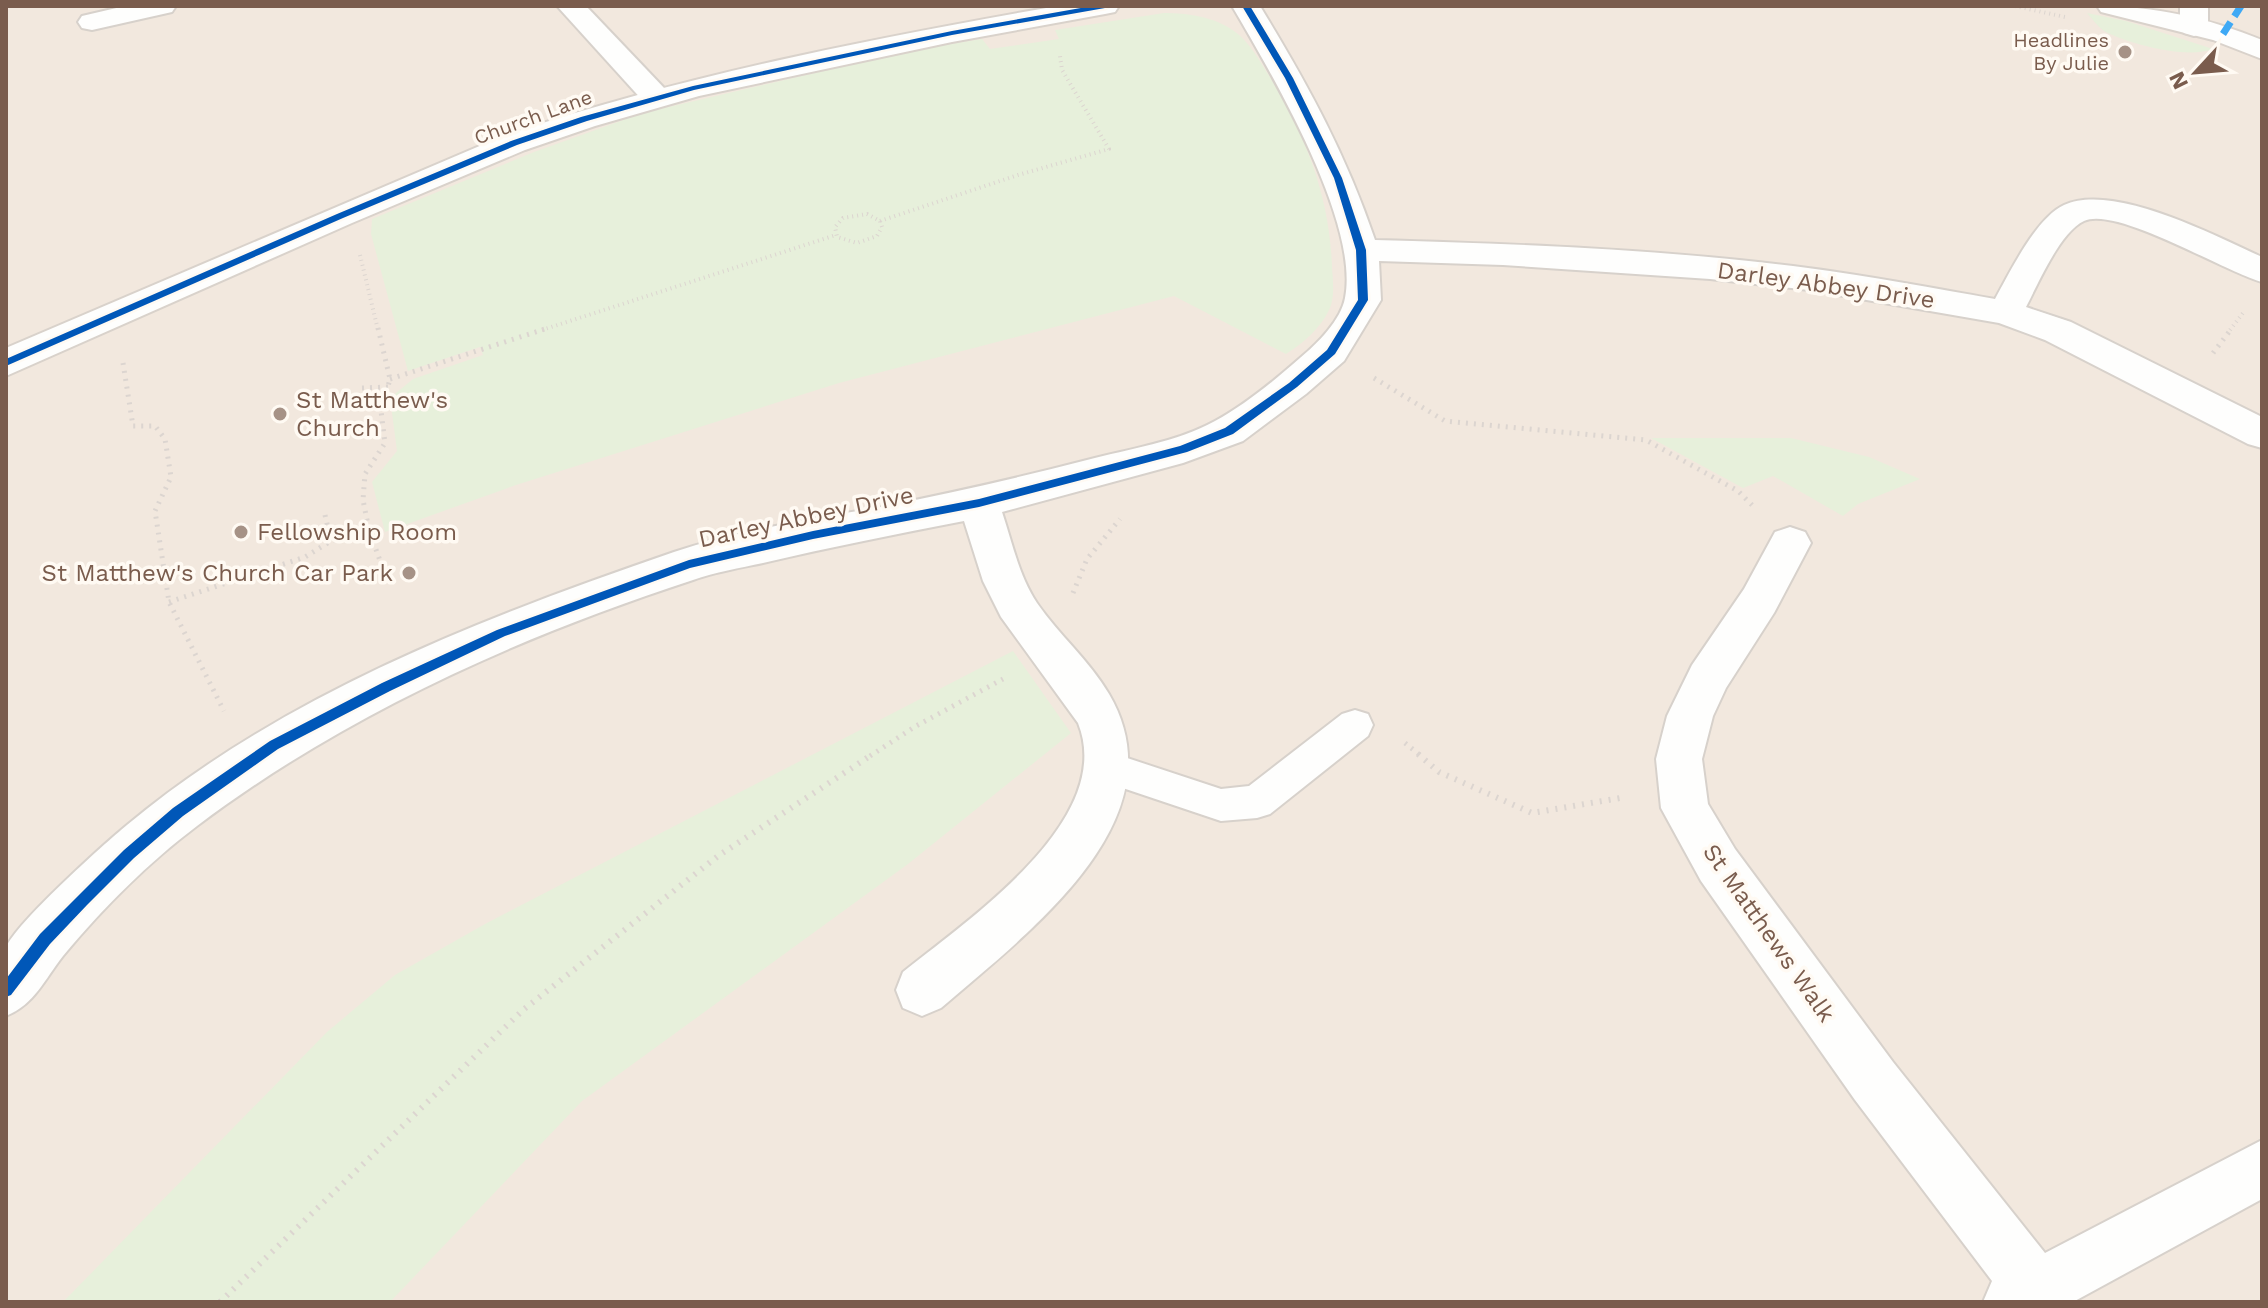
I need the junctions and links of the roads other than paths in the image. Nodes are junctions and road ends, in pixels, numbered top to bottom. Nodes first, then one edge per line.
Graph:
1 (162, 6) edge
2 (571, 6) edge
3 (1105, 6) edge
4 (1246, 6) edge
5 (2111, 6) edge
6 (2194, 16) edge
7 (92, 22) dead end
8 (2262, 50) edge
9 (655, 96) junction
10 (1361, 250) junction
11 (2262, 271) edge
12 (2005, 312) junction
13 (6, 363) edge
14 (2262, 434) edge
15 (979, 503) junction
16 (1790, 543) dead end
17 (1355, 725) road end
18 (1106, 767) junction
19 (6, 990) edge
20 (922, 990) dead end
21 (2262, 1168) edge
22 (2024, 1295) edge

1 - 7 street
2 - 9 street
3 - 9 street, Church Lane
4 - 10 street, Darley Abbey Drive
5 - 6 street
6 - 8 street
9 - 13 street, Church Lane
10 - 12 street, Darley Abbey Drive
10 - 15 street, Darley Abbey Drive
11 - 12 street
12 - 14 street, Darley Abbey Drive
15 - 18 street
15 - 19 street, Darley Abbey Drive
16 - 22 street, St Matthews Walk
17 - 18 lane
18 - 20 street
21 - 22 street

